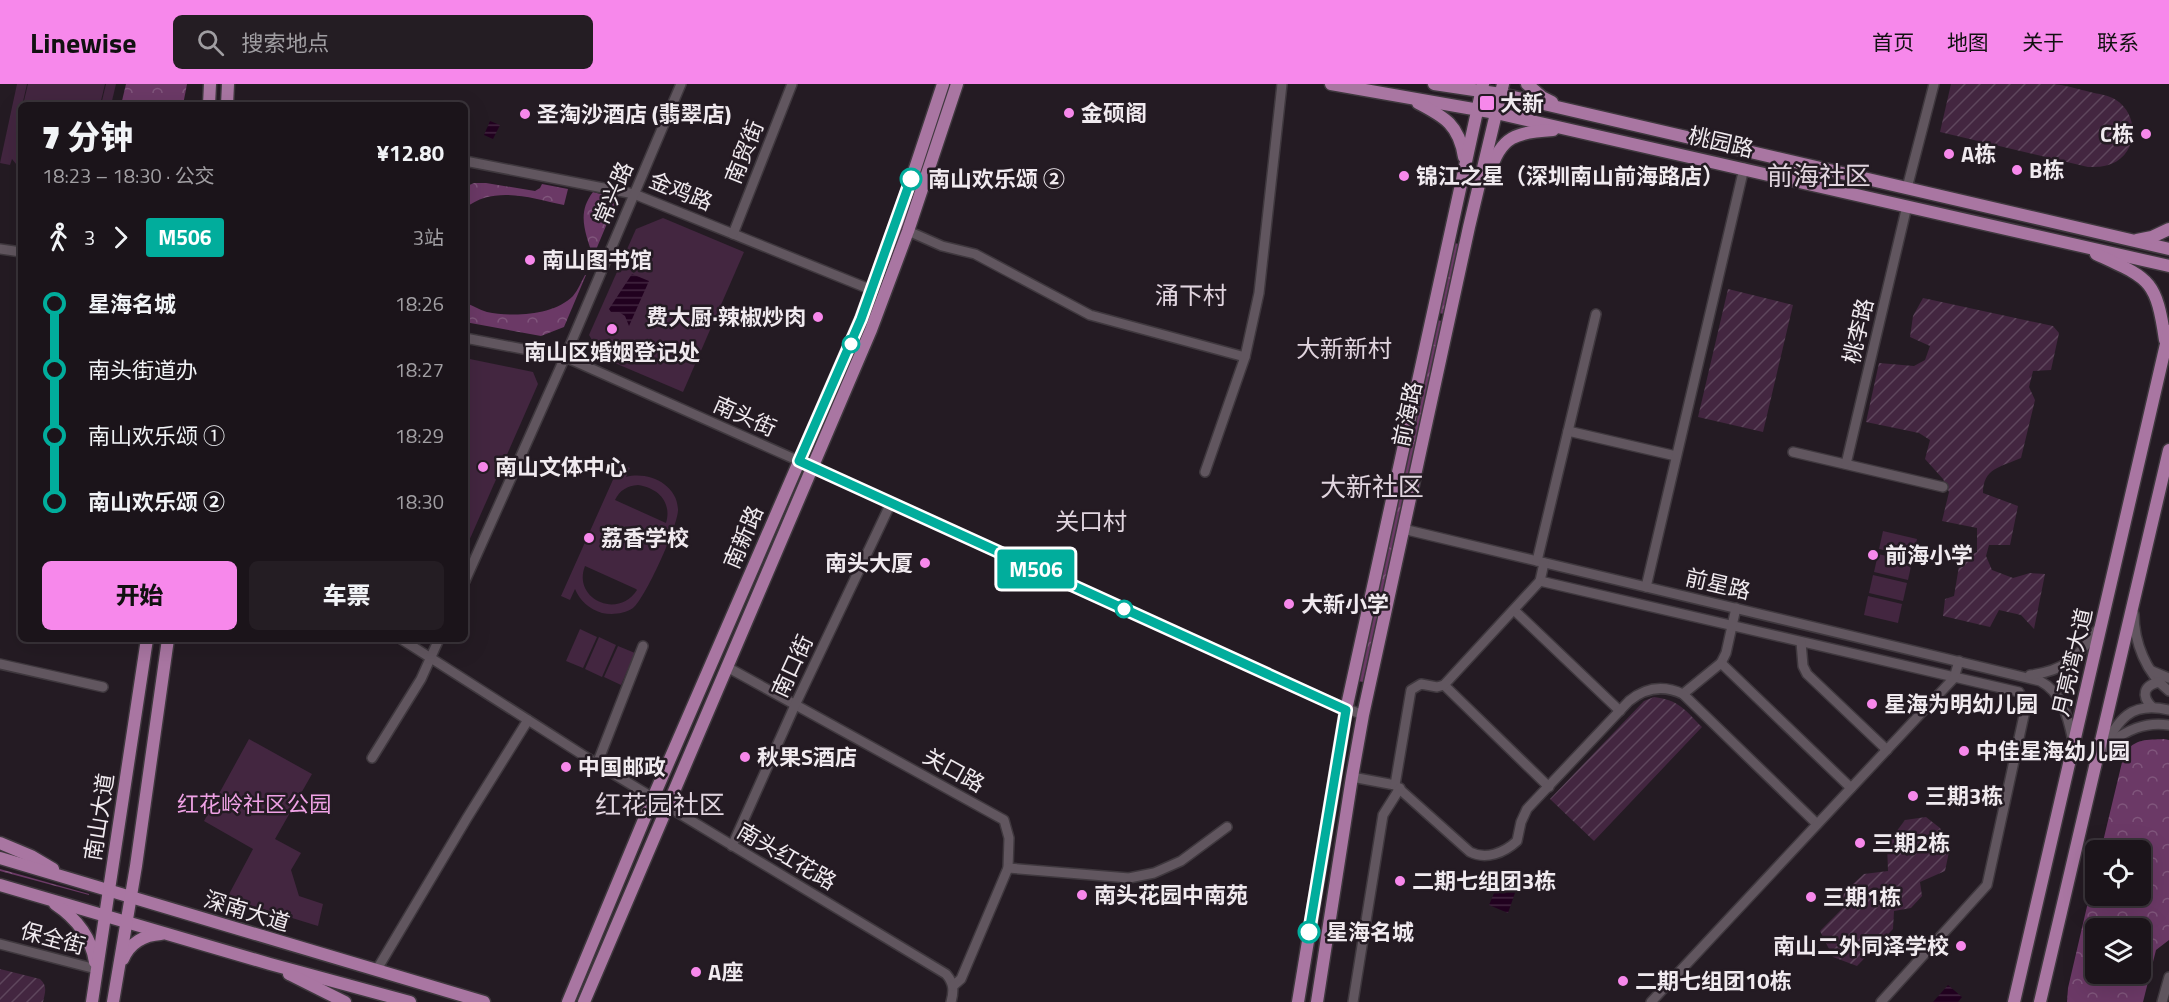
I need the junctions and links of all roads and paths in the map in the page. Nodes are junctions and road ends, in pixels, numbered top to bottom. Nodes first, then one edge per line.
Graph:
1 (210, 84) edge
2 (228, 84) edge
3 (681, 84) edge
4 (792, 84) edge
5 (943, 84) edge
6 (957, 84) edge
7 (1282, 84) edge
8 (1331, 84) edge
9 (1434, 84) edge
10 (1527, 84) edge
11 (1934, 84) edge
12 (1482, 87) edge
13 (1502, 89) edge
14 (1407, 98) junction
15 (209, 102) edge
16 (227, 102) edge
17 (1477, 109) junction
18 (1575, 111) junction
19 (1496, 113) junction
20 (1572, 130) junction
21 (468, 162) edge
22 (1465, 165) junction
23 (1744, 168) junction
24 (1907, 188) junction
25 (634, 194) junction
26 (1907, 206) junction
27 (1469, 227) junction
28 (2169, 229) edge
29 (908, 231) junction
30 (733, 234) junction
31 (2131, 240) junction
32 (2081, 247) junction
33 (0, 249) edge
34 (2169, 249) edge
35 (18, 252) edge
36 (2169, 266) edge
37 (872, 290) junction
38 (1596, 314) dead end
39 (2169, 331) edge
40 (468, 339) edge
41 (2166, 344) junction
42 (565, 357) junction
43 (1245, 357) junction
44 (1568, 430) junction
45 (2169, 450) edge
46 (1793, 452) dead end
47 (1676, 456) junction
48 (799, 461) junction
49 (1846, 464) junction
50 (811, 467) junction
51 (1206, 472) dead end
52 (1943, 487) dead end
53 (891, 503) junction
54 (1403, 529) junction
55 (1541, 562) junction
56 (468, 574) edge
57 (1540, 581) junction
58 (1646, 586) junction
59 (2134, 599) junction
60 (1736, 608) junction
61 (1514, 610) junction
62 (2103, 622) junction
63 (1732, 626) junction
64 (147, 642) edge
65 (168, 642) edge
66 (406, 642) edge
67 (438, 642) edge
68 (1802, 642) junction
69 (644, 646) dead end
70 (430, 658) junction
71 (1959, 661) junction
72 (1721, 663) junction
73 (0, 664) edge
74 (727, 667) junction
75 (2025, 676) junction
76 (1954, 678) junction
77 (2164, 680) edge
78 (1444, 685) junction
79 (103, 687) dead end
80 (2169, 691) edge
81 (1683, 694) junction
82 (796, 703) junction
83 (2152, 707) junction
84 (1346, 710) junction
85 (2169, 710) edge
86 (1620, 711) junction
87 (1363, 716) junction
88 (528, 720) junction
89 (2169, 725) edge
90 (2074, 743) junction
91 (2105, 746) junction
92 (1887, 750) junction
93 (372, 758) dead end
94 (2097, 761) junction
95 (597, 764) junction
96 (1352, 777) junction
97 (1397, 786) junction
98 (1549, 787) junction
99 (1851, 788) junction
100 (653, 798) junction
101 (666, 806) junction
102 (1817, 824) junction
103 (1227, 827) dead end
104 (0, 843) edge
105 (732, 846) junction
106 (0, 858) edge
107 (1008, 868) junction
108 (70, 879) junction
109 (0, 885) edge
110 (109, 892) junction
111 (41, 897) junction
112 (131, 898) junction
113 (105, 916) junction
114 (127, 922) junction
115 (170, 935) junction
116 (0, 944) edge
117 (270, 964) junction
118 (118, 968) junction
119 (96, 969) junction
120 (376, 971) junction
121 (2169, 977) edge
122 (577, 980) junction
123 (953, 986) junction
124 (92, 1002) edge
125 (113, 1002) edge
126 (345, 1002) edge
127 (410, 1002) edge
128 (484, 1002) edge
129 (557, 1002) edge
130 (567, 1002) edge
131 (586, 1002) edge
132 (951, 1002) edge
133 (1298, 1002) edge
134 (1317, 1002) edge
135 (1353, 1002) edge
136 (1651, 1002) edge
137 (1881, 1002) edge
138 (2014, 1002) edge
139 (2040, 1002) edge
140 (2162, 1002) edge

1 - 15 main road
2 - 16 main road
3 - 25 street, 常兴路
4 - 30 street, 南贸街
5 - 37 main road, 南新路
6 - 29 main road, 南新路
7 - 43 street
8 - 14 main road, 桃园路
9 - 12 main road, 桃园路
10 - 18 main road
11 - 24 street
12 - 13 main road, 桃园路
12 - 17 main road, 前海路
13 - 18 main road, 桃园路
13 - 19 main road, 前海路
14 - 17 main road, 桃园路
14 - 22 main road
17 - 19 main road, 桃园路
17 - 22 main road, 前海路
18 - 24 main road, 桃园路
19 - 20 main road, 桃园路
19 - 27 main road, 前海路
20 - 23 main road, 桃园路
20 - 27 main road
21 - 25 street, 金鸡路
22 - 84 main road, 前海路
23 - 26 main road, 桃园路
23 - 47 street
24 - 31 main road, 桃园路
25 - 30 street, 金鸡路
25 - 42 street, 常兴路
26 - 32 main road, 桃园路
26 - 49 street, 桃李路
27 - 54 main road, 前海路
28 - 31 main road
29 - 43 street
29 - 50 main road, 南新路
30 - 37 street, 金鸡路
31 - 34 main road, 桃园路
32 - 36 main road, 桃园路
32 - 41 main road
33 - 35 street
37 - 48 main road, 南新路
38 - 44 street
39 - 41 main road, 月亮湾大道
40 - 42 street, 南头街
41 - 62 main road, 月亮湾大道
42 - 48 street, 南头街
42 - 56 street, 常兴路
43 - 51 street
44 - 47 street
44 - 55 street
45 - 59 main road, 月亮湾大道
46 - 49 street
47 - 58 street
48 - 50 street, 南头街
48 - 100 main road, 南新路
49 - 52 street
50 - 53 street, 南头街
50 - 74 main road, 南新路
53 - 82 street, 南口街
53 - 84 street, 南头街
54 - 55 street, 前星路
54 - 87 main road, 前海路
55 - 57 street
55 - 58 street, 前星路
57 - 61 street
57 - 63 street
58 - 60 street, 前星路
59 - 77 street
59 - 94 main road, 月亮湾大道
60 - 63 street
60 - 71 street, 前星路
61 - 78 street
61 - 86 street
62 - 75 street, 前星路
62 - 90 main road, 月亮湾大道
63 - 68 street
63 - 72 street
64 - 110 main road, 南山大道
65 - 112 main road, 南山大道
66 - 70 street, 南头红花路
67 - 70 street
68 - 76 street
68 - 92 street
69 - 95 street
70 - 88 street, 南头红花路
70 - 93 street
71 - 75 street, 前星路
71 - 76 street
72 - 81 street
72 - 99 street
73 - 79 street
74 - 82 street, 关口路
74 - 101 main road, 南新路
75 - 90 street, 前星路
76 - 92 street
76 - 137 street
77 - 80 street
77 - 83 street
78 - 97 street
78 - 98 street
81 - 86 street
81 - 102 street
82 - 105 street, 南口街
82 - 107 street, 关口路
83 - 85 street
83 - 91 street
84 - 87 street, 南头街
84 - 133 main road, 前海路
86 - 98 street
87 - 96 main road, 前海路
88 - 95 street, 南头红花路
88 - 120 street
89 - 91 street
90 - 138 main road, 月亮湾大道
91 - 94 street
92 - 99 street
94 - 139 main road, 月亮湾大道
95 - 100 street, 南头红花路
96 - 97 street
96 - 134 main road, 前海路
97 - 98 street
97 - 135 street
99 - 102 street
100 - 101 street, 南头红花路
100 - 122 main road, 南新路
101 - 105 street, 南头红花路
101 - 131 main road, 南新路
102 - 136 street
103 - 107 street
104 - 108 main road
105 - 123 street, 南头红花路
106 - 108 main road, 深南大道
107 - 123 street, 关口路
108 - 110 main road, 深南大道
109 - 111 main road, 深南大道
110 - 112 main road, 深南大道
110 - 113 main road, 南山大道
111 - 113 main road, 深南大道
111 - 119 main road
112 - 114 main road, 南山大道
112 - 120 main road, 深南大道
113 - 114 main road, 深南大道
113 - 119 main road, 南山大道
114 - 115 main road, 深南大道
114 - 118 main road, 南山大道
115 - 117 main road, 深南大道
115 - 118 main road
116 - 119 street, 保全街
117 - 126 main road
117 - 127 main road, 深南大道
118 - 125 main road, 南山大道
119 - 124 main road, 南山大道
120 - 128 main road, 深南大道
121 - 140 street
122 - 129 main road
122 - 130 main road, 南新路
123 - 132 street

